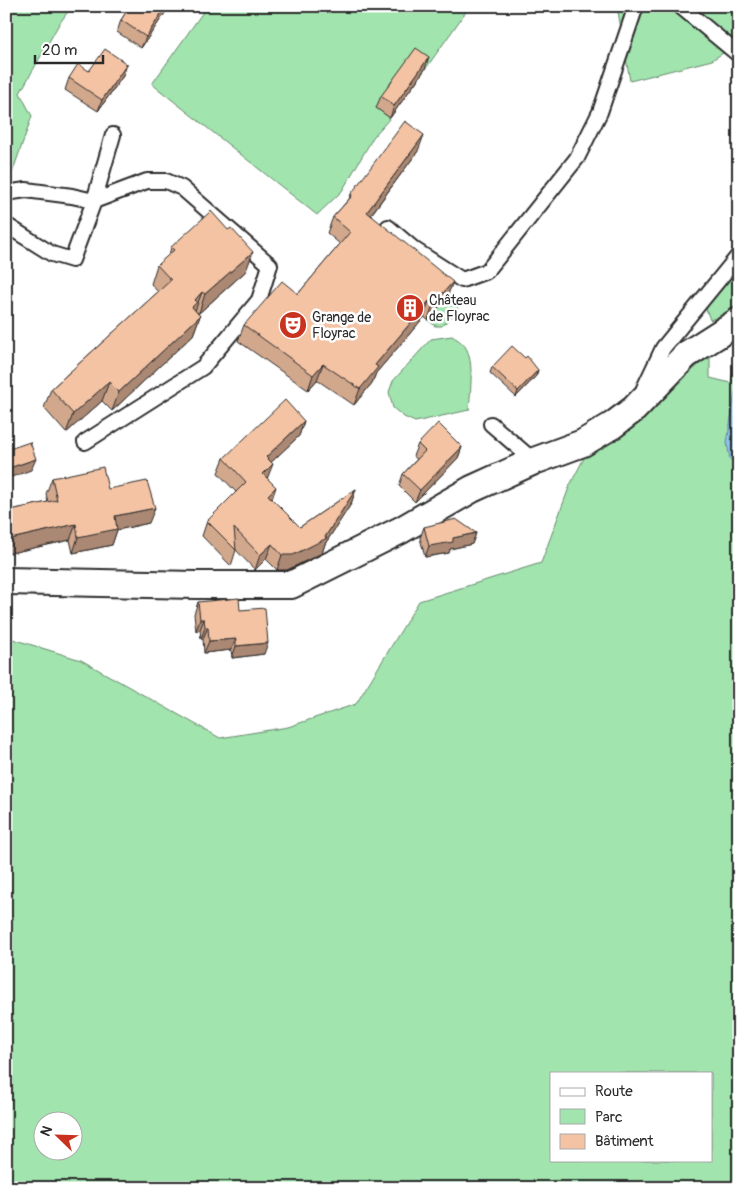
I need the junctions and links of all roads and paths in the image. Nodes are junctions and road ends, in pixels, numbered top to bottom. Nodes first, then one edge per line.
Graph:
1 (636, 6) edge
2 (680, 6) edge
3 (739, 55) edge
4 (114, 135) dead end
5 (6, 193) edge
6 (94, 201) junction
7 (6, 225) edge
8 (388, 227) edge
9 (739, 255) edge
10 (739, 321) edge
11 (634, 409) junction
12 (491, 424) dead end
13 (85, 442) dead end
14 (534, 461) junction
15 (6, 581) edge

1 - 8 lane
2 - 3 lane
4 - 6 lane
5 - 6 lane
6 - 7 lane
6 - 13 lane
9 - 11 lane
10 - 11 street
11 - 14 street
12 - 14 lane
14 - 15 street

